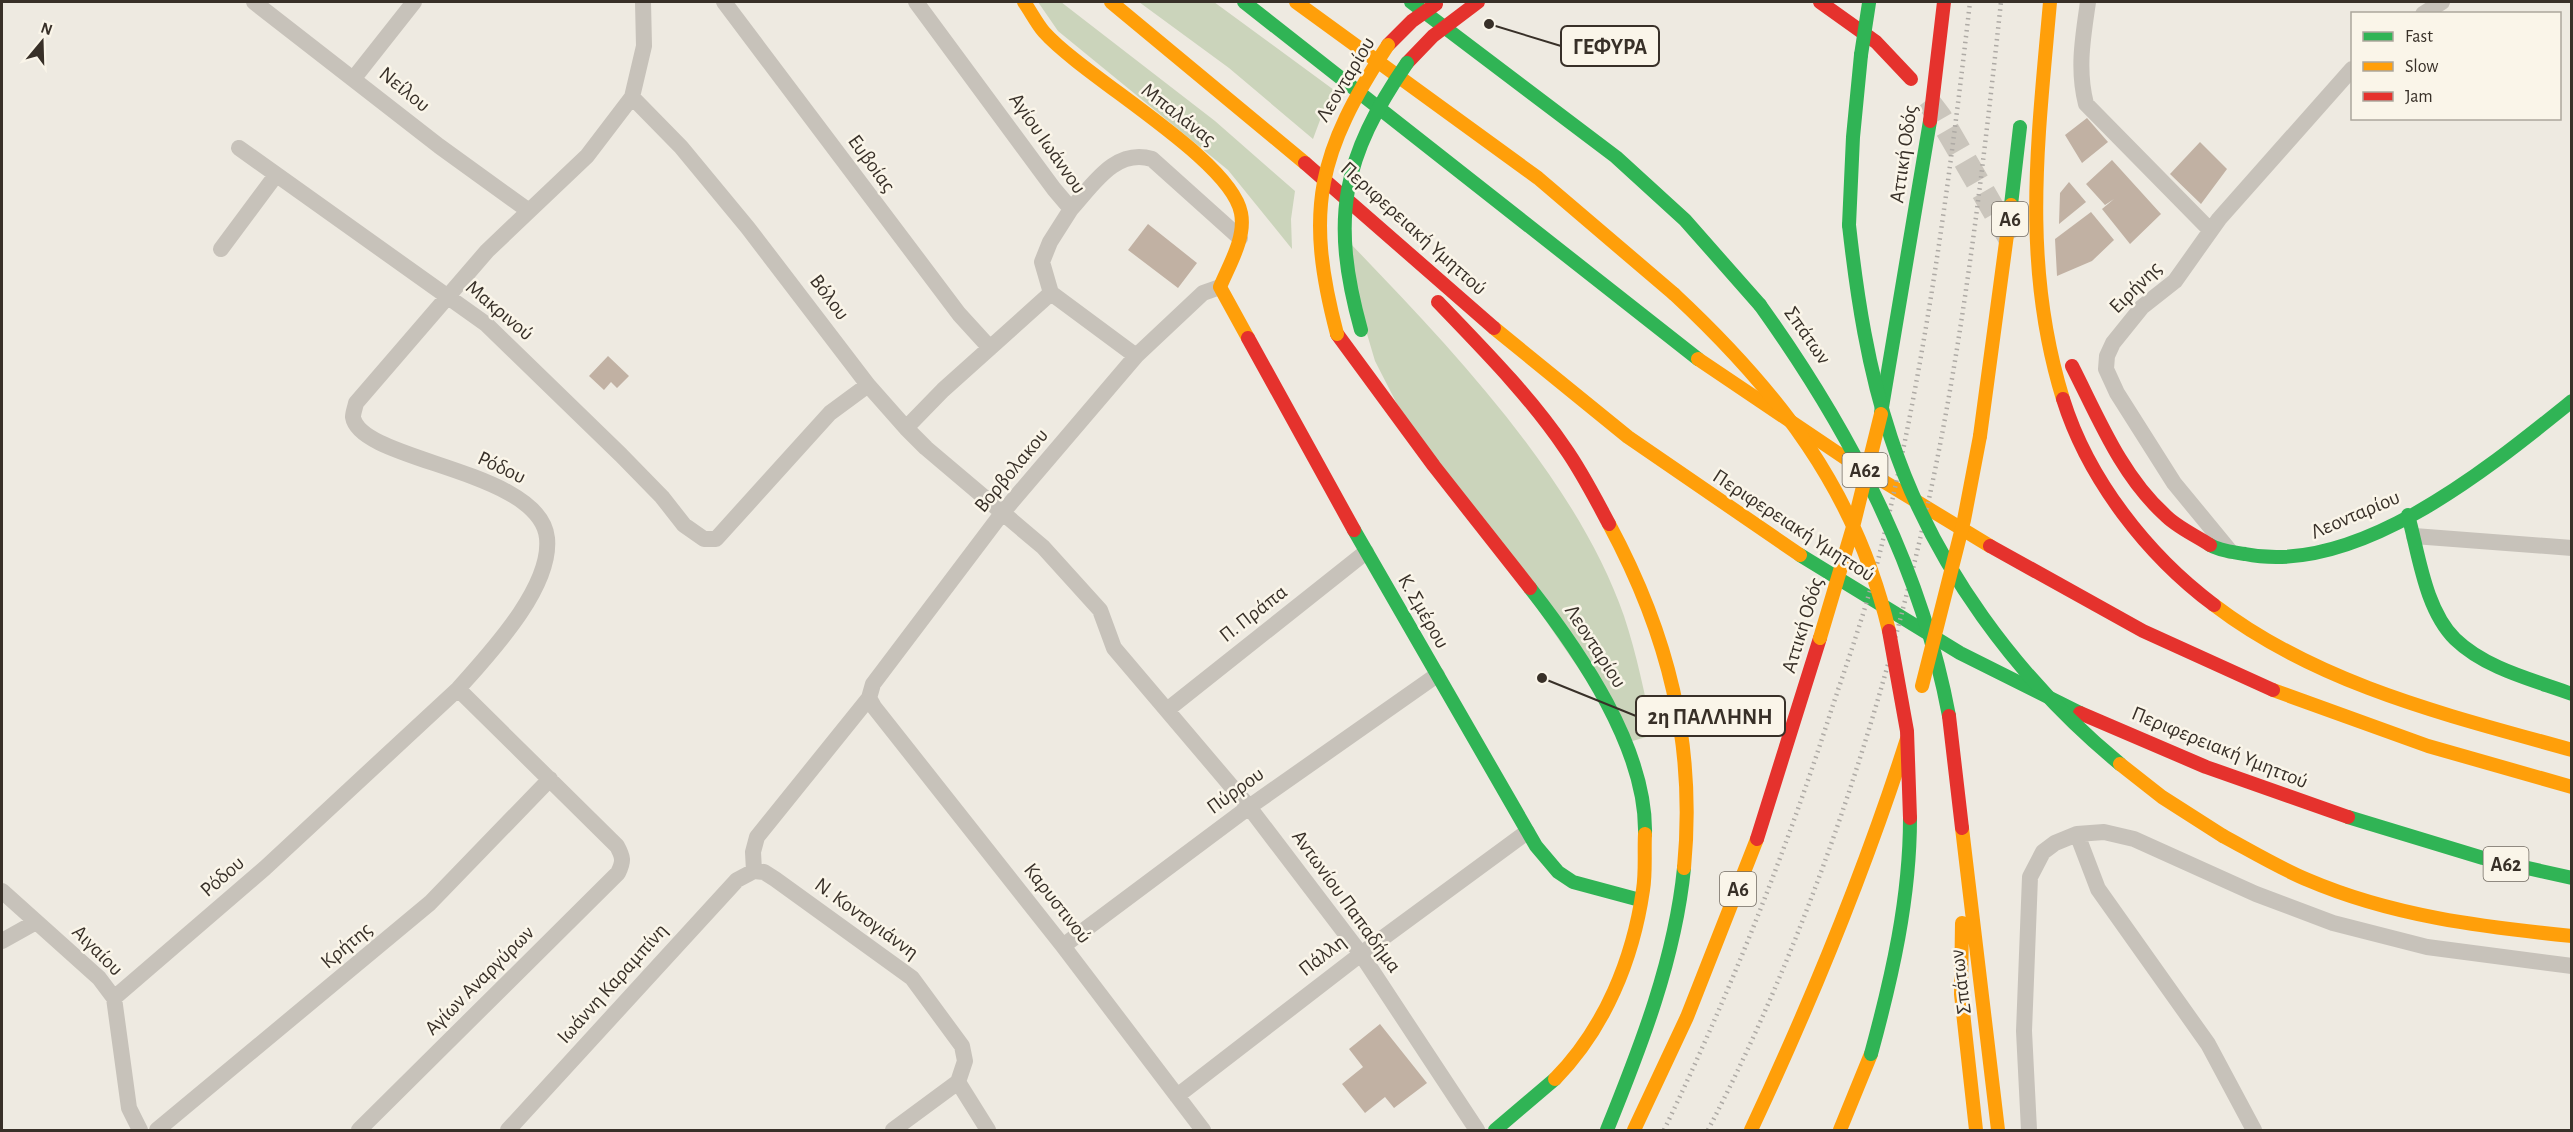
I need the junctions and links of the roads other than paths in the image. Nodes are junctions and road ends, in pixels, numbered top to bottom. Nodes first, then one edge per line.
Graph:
1 (254, 2) edge
2 (414, 2) edge
3 (643, 2) edge
4 (724, 2) edge
5 (916, 2) edge
6 (1024, 2) edge
7 (1111, 2) edge
8 (1244, 2) edge
9 (1296, 2) edge
10 (1411, 2) edge
11 (1439, 2) edge
12 (1478, 2) edge
13 (1820, 2) edge
14 (1869, 2) edge
15 (1944, 2) edge
16 (2050, 2) edge
17 (2088, 2) edge
18 (2442, 2) edge
19 (1425, 12) junction
20 (2426, 12) edge
21 (1445, 26) junction
22 (1152, 33) junction
23 (2351, 70) edge
24 (354, 78) junction
25 (1911, 79) dead end
26 (632, 97) junction
27 (2021, 118) dead end
28 (239, 148) dead end
29 (276, 175) junction
30 (1071, 209) junction
31 (529, 210) junction
32 (2210, 230) junction
33 (1240, 238) junction
34 (221, 249) dead end
35 (1402, 267) dead end
36 (1221, 287) junction
37 (1426, 290) dead end
38 (1051, 293) junction
39 (447, 296) junction
40 (990, 348) junction
41 (1136, 356) junction
42 (2072, 366) dead end
43 (868, 386) junction
44 (1384, 398) junction
45 (2571, 401) edge
46 (906, 428) junction
47 (1003, 512) junction
48 (2408, 515) junction
49 (2414, 536) junction
50 (2571, 548) edge
51 (1366, 552) junction
52 (2235, 555) junction
53 (1437, 675) junction
54 (458, 689) junction
55 (2571, 694) edge
56 (872, 703) junction
57 (1167, 710) junction
58 (2571, 750) edge
59 (550, 779) junction
60 (2571, 787) edge
61 (1249, 807) junction
62 (1962, 828) junction
63 (1527, 832) junction
64 (2077, 834) junction
65 (754, 871) junction
66 (2571, 878) edge
67 (2, 891) edge
68 (1640, 900) junction
69 (36, 922) junction
70 (2571, 936) edge
71 (2, 941) edge
72 (1063, 946) junction
73 (1361, 954) junction
74 (2571, 966) edge
75 (114, 998) junction
76 (958, 1082) junction
77 (1177, 1096) junction
78 (140, 1131) edge
79 (157, 1131) edge
80 (359, 1131) edge
81 (508, 1131) edge
82 (892, 1131) edge
83 (988, 1131) edge
84 (1203, 1131) edge
85 (1477, 1131) edge
86 (1495, 1131) edge
87 (1606, 1131) edge
88 (1634, 1131) edge
89 (1751, 1131) edge
90 (1840, 1131) edge
91 (1976, 1131) edge
92 (1998, 1131) edge
93 (2029, 1131) edge
94 (2254, 1131) edge

1 - 24 street, Νείλου
2 - 24 street
3 - 26 street, Ρόδου
4 - 40 street, Ευβοίας
5 - 30 street, Αγίου Ιωάννου
6 - 33 main road, Μπαλάνας
7 - 22 main road, Περιφερειακή Υμηττού / Α62
8 - 60 main road, Α62
9 - 90 main road, bridge
10 - 19 main road, Σπάτων
11 - 19 main road, Λεονταρίου
12 - 21 main road, Λεονταρίου
13 - 25 main road
14 - 70 main road, bridge
15 - 88 main road, Αττική Οδός / Α6, bridge
16 - 58 main road
17 - 32 street
18 - 20 street
19 - 21 main road, Σπάτων
19 - 44 main road, Λεονταρίου, bridge
21 - 44 main road, Λεονταρίου, bridge
21 - 62 main road, Σπάτων, bridge
22 - 35 main road
22 - 66 main road, Περιφερειακή Υμηττού / Α62
23 - 32 street, Ειρήνης
24 - 31 street, Νείλου
26 - 31 street, Ρόδου
26 - 43 street, Βόλου
27 - 89 main road, Α6, bridge
28 - 29 street, Μακρινού
29 - 34 street
29 - 39 street, Μακρινού
30 - 33 street
30 - 38 street, Αγίου Ιωάννου
31 - 39 street, Ρόδου
32 - 52 street, Ειρήνης
33 - 36 main road, Μπαλάνας
36 - 41 street, Βορβολακου
36 - 51 main road, Κ. Σμέρου
37 - 87 main road
38 - 40 street
38 - 41 street
39 - 43 street, Μακρινού
39 - 54 street, Ρόδου
40 - 46 street
41 - 47 street, Βορβολακου
42 - 52 main road, Λεονταρίου
43 - 46 street, Βόλου
44 - 68 main road, Λεονταρίου
45 - 48 main road, Λεονταρίου
46 - 47 street, Βόλου
47 - 56 street, Βορβολακου
47 - 57 street, Βόλου
48 - 49 main road
48 - 52 main road, Λεονταρίου
49 - 50 street
49 - 55 main road
51 - 53 main road, Κ. Σμέρου
51 - 57 street, Π. Πράπα
53 - 61 street, Πύρρου
53 - 63 main road, Κ. Σμέρου
54 - 59 street
54 - 75 street, Ρόδου
56 - 65 street, Βορβολακου
56 - 72 street, Καρυστινού
57 - 61 street, Αντωνίου Παπαδήμα
59 - 79 street, Κρήτης
59 - 80 street, Αγίων Αναργύρων
61 - 72 street, Πύρρου
61 - 73 street, Αντωνίου Παπαδήμα
62 - 91 main road, Σπάτων
62 - 92 main road, Σπάτων
63 - 68 main road, Κ. Σμέρου
63 - 73 street, Πάλλη
64 - 74 street
64 - 93 street
64 - 94 street
65 - 76 street, Ν. Koντογιάννη
65 - 81 street, Ιωάννη Καραμπίνη
67 - 69 street, Αιγαίου
68 - 86 main road, Λεονταρίου
69 - 71 street
69 - 75 street, Αιγαίου
72 - 77 street, Καρυστινού
73 - 77 street, Πάλλη
73 - 85 street, Αντωνίου Παπαδήμα
75 - 78 street, Αιγαίου
76 - 82 street
76 - 83 street
77 - 84 street, Καρυστινού

